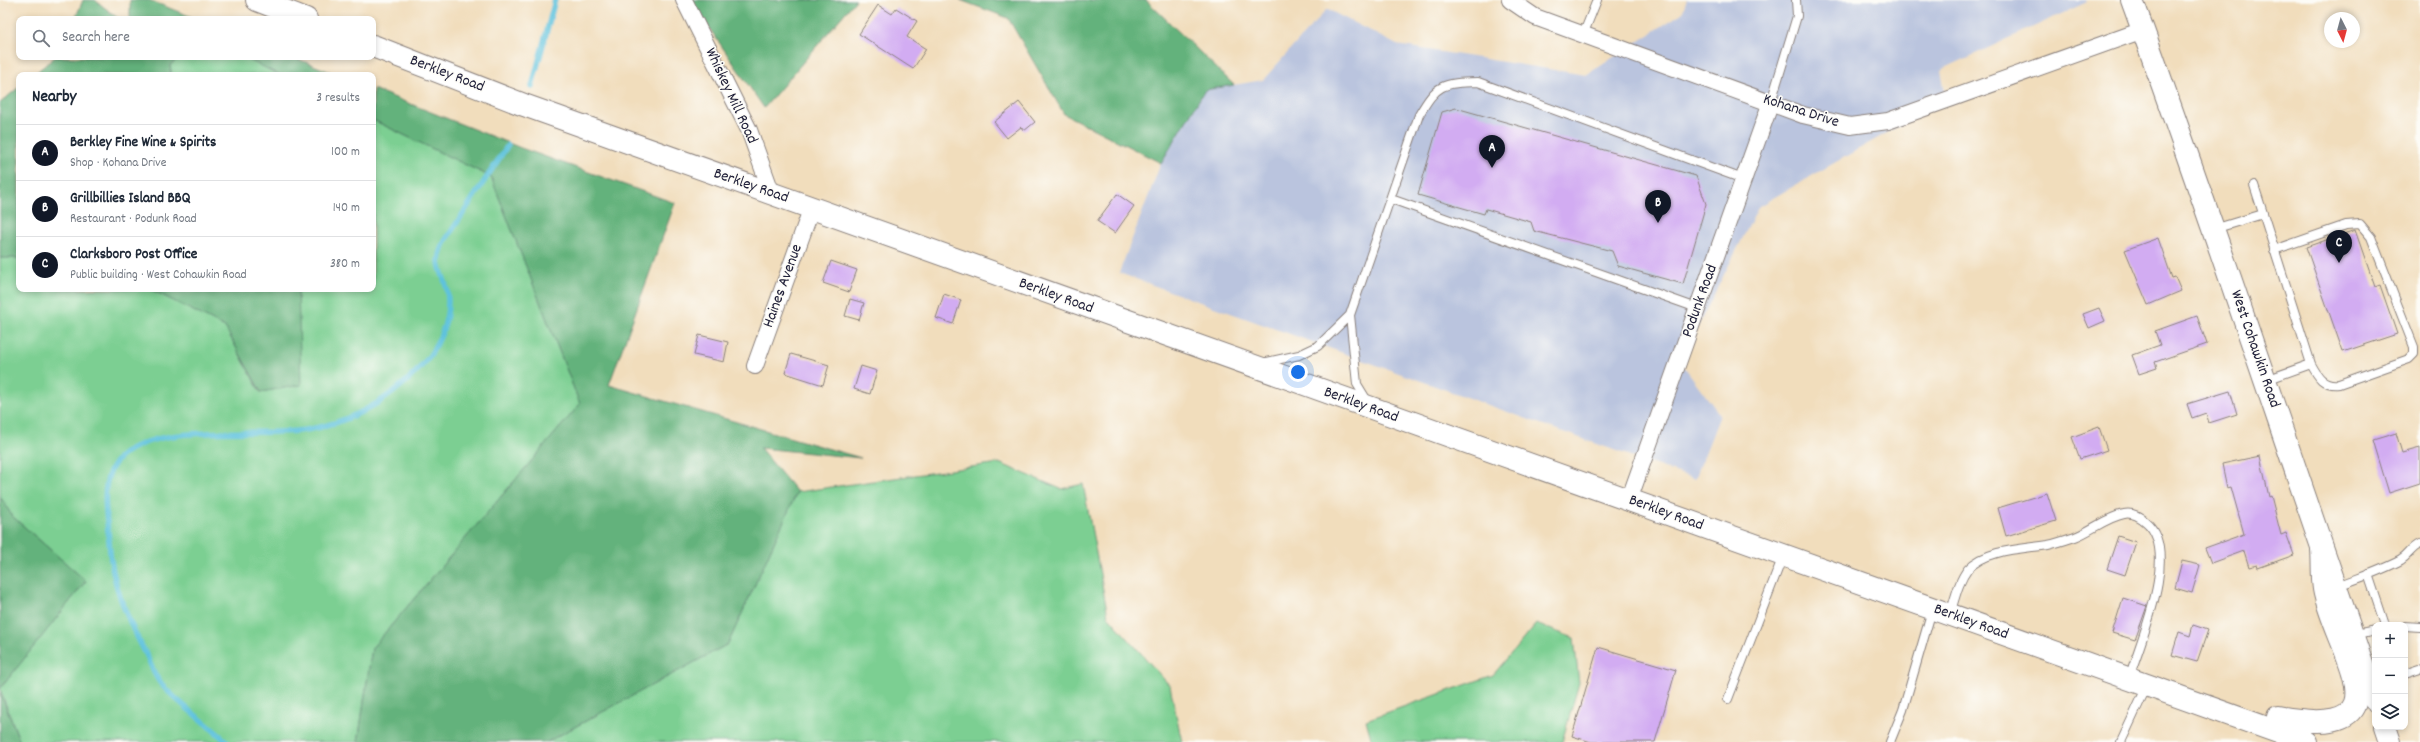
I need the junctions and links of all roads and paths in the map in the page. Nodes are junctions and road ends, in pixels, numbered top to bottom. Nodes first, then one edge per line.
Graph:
1 (257, 0) edge
2 (684, 0) edge
3 (1510, 0) edge
4 (1597, 0) edge
5 (1796, 0) edge
6 (2132, 0) edge
7 (298, 16) edge
8 (2143, 30) junction
9 (1583, 35) junction
10 (376, 47) edge
11 (1771, 102) junction
12 (1743, 179) junction
13 (2254, 185) dead end
14 (772, 194) junction
15 (1391, 199) junction
16 (812, 207) junction
17 (2263, 214) junction
18 (2213, 229) junction
19 (2274, 250) junction
20 (1697, 308) junction
21 (1350, 315) junction
22 (2417, 353) edge
23 (2311, 364) junction
24 (1250, 365) junction
25 (755, 366) dead end
26 (2266, 380) junction
27 (1375, 410) junction
28 (1629, 500) junction
29 (2420, 544) edge
30 (1783, 555) junction
31 (2368, 574) junction
32 (2330, 588) junction
33 (1942, 611) junction
34 (2384, 622) edge
35 (2408, 626) edge
36 (2420, 627) edge
37 (2372, 631) edge
38 (2346, 637) junction
39 (2420, 669) edge
40 (2408, 673) edge
41 (2138, 682) junction
42 (2369, 691) edge
43 (2175, 696) junction
44 (1728, 699) dead end
45 (2386, 730) edge
46 (1890, 742) edge
47 (2121, 742) edge
48 (2306, 742) edge
49 (2390, 742) edge

1 - 7 main road
2 - 14 street, Whiskey Mill Road
3 - 9 street, Kohana Drive
4 - 9 lane
5 - 11 lane
6 - 8 main road, West Cohawkin Road
8 - 11 street, Kohana Drive
8 - 18 main road, West Cohawkin Road
9 - 11 street, Kohana Drive
10 - 14 main road, Berkley Road
11 - 12 street, Podunk Road
12 - 15 lane
12 - 20 street, Podunk Road
13 - 17 lane
14 - 16 main road, Berkley Road
15 - 20 lane
15 - 21 lane
16 - 24 main road, Berkley Road
16 - 25 street, Haines Avenue
17 - 18 lane
17 - 19 lane
18 - 26 main road, West Cohawkin Road
19 - 22 lane
19 - 23 lane
20 - 28 street, Podunk Road
21 - 24 lane
21 - 27 lane
22 - 23 lane
23 - 26 lane
24 - 27 main road, Berkley Road
26 - 32 main road, West Cohawkin Road
27 - 28 main road, Berkley Road
28 - 30 main road, Berkley Road
29 - 31 lane
30 - 33 main road, Berkley Road
30 - 44 lane
31 - 32 lane
31 - 34 lane
32 - 38 main road, West Cohawkin Road
33 - 41 main road, Berkley Road
33 - 41 lane
33 - 46 lane
35 - 36 lane
37 - 38 lane
38 - 42 main road, West Cohawkin Road
39 - 40 lane
41 - 43 main road, Berkley Road
41 - 47 lane
42 - 43 main road
43 - 48 main road, Berkley Road
45 - 49 main road

